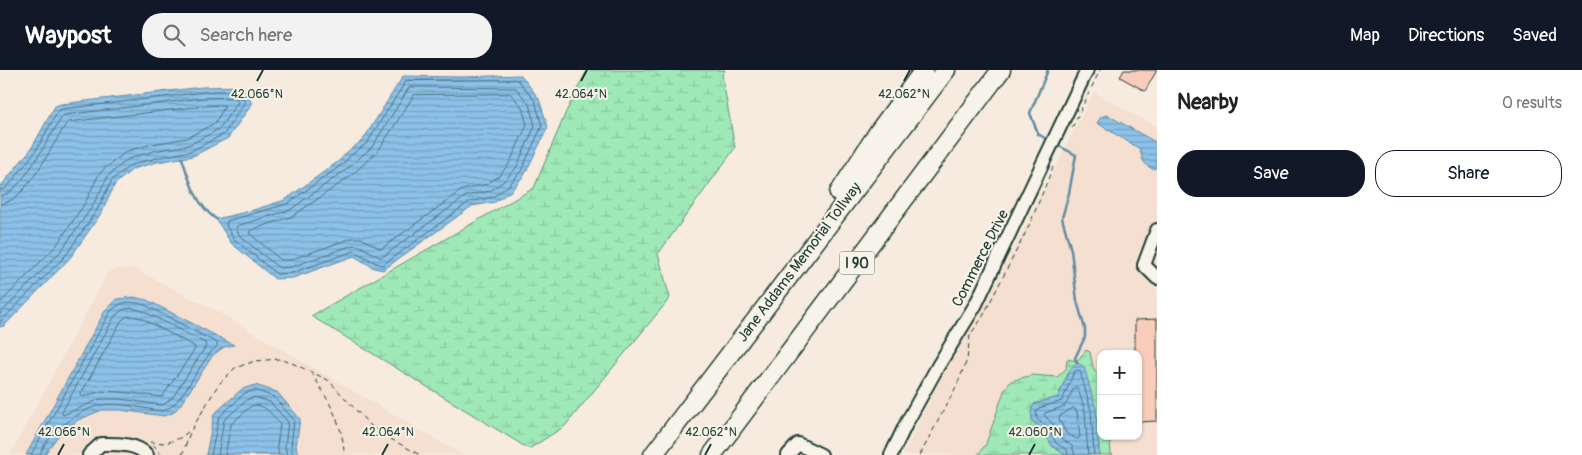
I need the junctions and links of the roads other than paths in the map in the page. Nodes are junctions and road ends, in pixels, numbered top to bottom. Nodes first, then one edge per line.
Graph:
1 (924, 70) edge
2 (946, 70) edge
3 (1001, 70) edge
4 (1088, 70) edge
5 (1157, 230) edge
6 (1157, 278) edge
7 (757, 318) junction
8 (150, 449) edge
9 (815, 454) edge
10 (89, 455) edge
11 (652, 455) edge
12 (712, 455) edge
13 (788, 455) edge
14 (891, 455) edge

1 - 7 highway
2 - 7 highway, Jane Addams Memorial Tollway
3 - 12 highway, I 90
4 - 14 street, Commerce Drive
5 - 6 street
7 - 11 highway, Jane Addams Memorial Tollway
8 - 10 street
9 - 13 street

